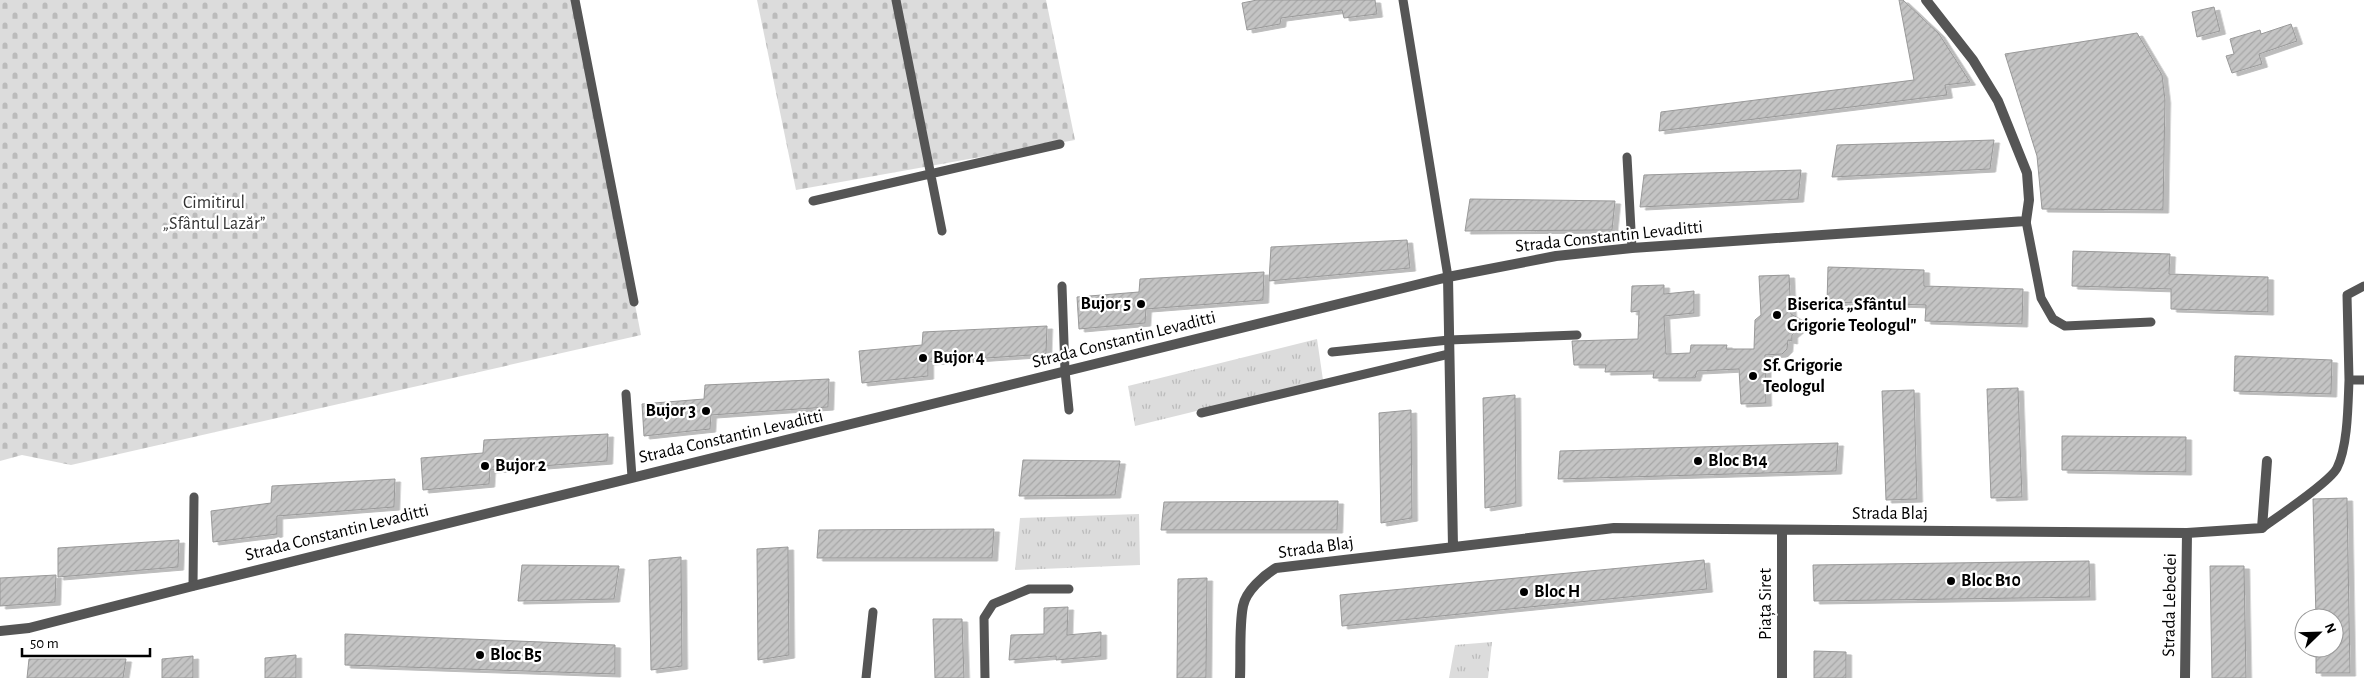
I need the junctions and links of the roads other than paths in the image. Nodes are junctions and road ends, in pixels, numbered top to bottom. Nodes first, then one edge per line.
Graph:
1 (575, 0) edge
2 (896, 0) edge
3 (1403, 0) edge
4 (1926, 0) edge
5 (1060, 144) dead end
6 (1627, 157) dead end
7 (931, 174) junction
8 (812, 201) dead end
9 (2026, 221) junction
10 (942, 232) dead end
11 (1632, 248) junction
12 (1448, 277) junction
13 (1062, 286) dead end
14 (2364, 286) edge
15 (634, 302) dead end
16 (2151, 322) dead end
17 (1577, 335) dead end
18 (1449, 340) junction
19 (1332, 352) dead end
20 (1449, 354) junction
21 (1065, 371) junction
22 (2349, 380) junction
23 (2364, 380) edge
24 (626, 394) dead end
25 (1069, 410) dead end
26 (1201, 413) dead end
27 (2267, 461) dead end
28 (632, 477) junction
29 (194, 497) dead end
30 (2262, 528) junction
31 (1782, 530) junction
32 (2187, 533) junction
33 (1453, 547) junction
34 (193, 586) junction
35 (1069, 590) dead end
36 (873, 612) dead end
37 (0, 631) edge
38 (866, 678) edge
39 (985, 678) edge
40 (1240, 678) edge
41 (1782, 678) edge
42 (2185, 678) edge

1 - 15 lane
2 - 7 lane
3 - 12 lane
4 - 9 street
5 - 7 lane
6 - 11 lane
7 - 8 lane
7 - 10 lane
9 - 11 street, Strada Constantin Levaditti
9 - 16 lane
11 - 12 street, Strada Constantin Levaditti
12 - 18 street
12 - 21 street, Strada Constantin Levaditti
13 - 21 lane
14 - 22 lane
17 - 18 lane
18 - 19 lane
18 - 20 street
20 - 26 lane
20 - 33 street
21 - 25 lane
21 - 28 street, Strada Constantin Levaditti
22 - 23 lane
22 - 30 lane
24 - 28 lane
27 - 30 street
28 - 34 street, Strada Constantin Levaditti
29 - 34 lane
30 - 32 street, Strada Blaj
31 - 32 street, Strada Blaj
31 - 33 street, Strada Blaj
31 - 41 street, Piața Siret
32 - 42 street, Strada Lebedei
33 - 40 street, Strada Blaj
34 - 37 street, Strada Constantin Levaditti
35 - 39 lane
36 - 38 lane

